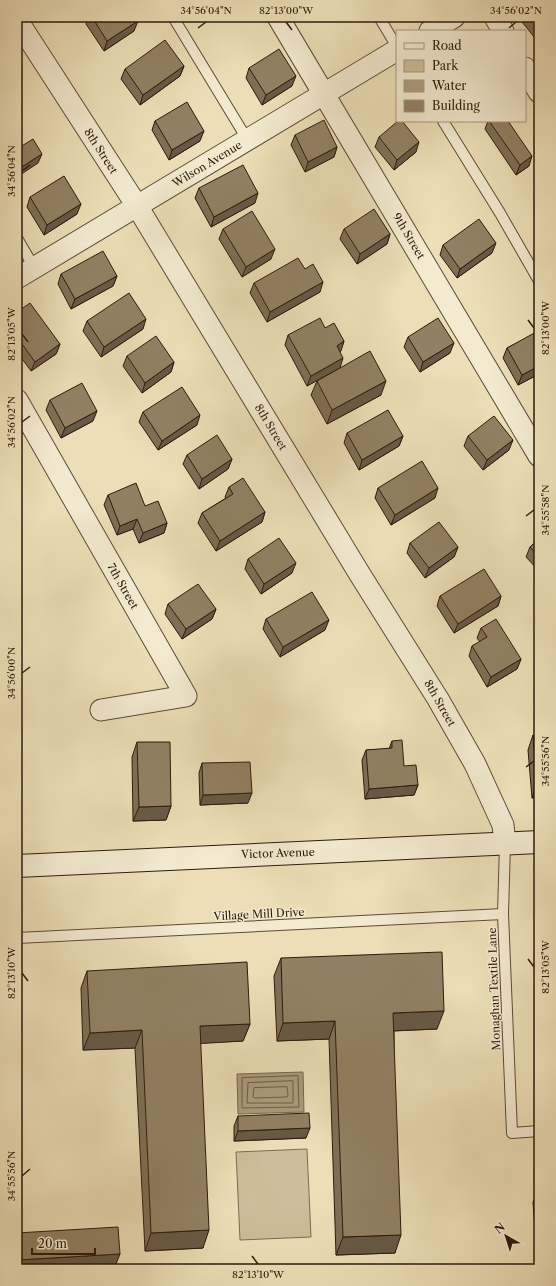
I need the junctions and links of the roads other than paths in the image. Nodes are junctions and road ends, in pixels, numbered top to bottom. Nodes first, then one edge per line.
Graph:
1 (173, 17) edge
2 (278, 17) edge
3 (379, 17) edge
4 (454, 17) edge
5 (495, 17) edge
6 (17, 20) edge
7 (432, 30) edge
8 (502, 30) edge
9 (396, 45) edge
10 (396, 51) edge
11 (526, 70) edge
12 (539, 92) edge
13 (323, 94) junction
14 (444, 122) edge
15 (247, 139) junction
16 (137, 206) junction
17 (17, 238) edge
18 (26, 274) edge
19 (539, 281) edge
20 (17, 400) edge
21 (539, 456) edge
22 (101, 710) dead end
23 (539, 842) edge
24 (505, 844) junction
25 (17, 866) edge
26 (503, 914) junction
27 (17, 938) edge
28 (539, 1131) edge

1 - 15 lane
2 - 13 street, 9th Street
3 - 9 lane
4 - 7 street
5 - 8 street
6 - 16 street, 8th Street
10 - 13 street, Wilson Avenue
11 - 12 street
13 - 15 street, Wilson Avenue
13 - 21 street, 9th Street
14 - 19 lane
15 - 16 street, Wilson Avenue
16 - 18 street, Wilson Avenue
16 - 24 street, 8th Street
17 - 18 lane
20 - 22 street, 7th Street
23 - 24 street, Victor Avenue
24 - 25 street, Victor Avenue
24 - 26 lane, Monaghan Textile Lane
26 - 27 lane, Village Mill Drive
26 - 28 lane, Monaghan Textile Lane

